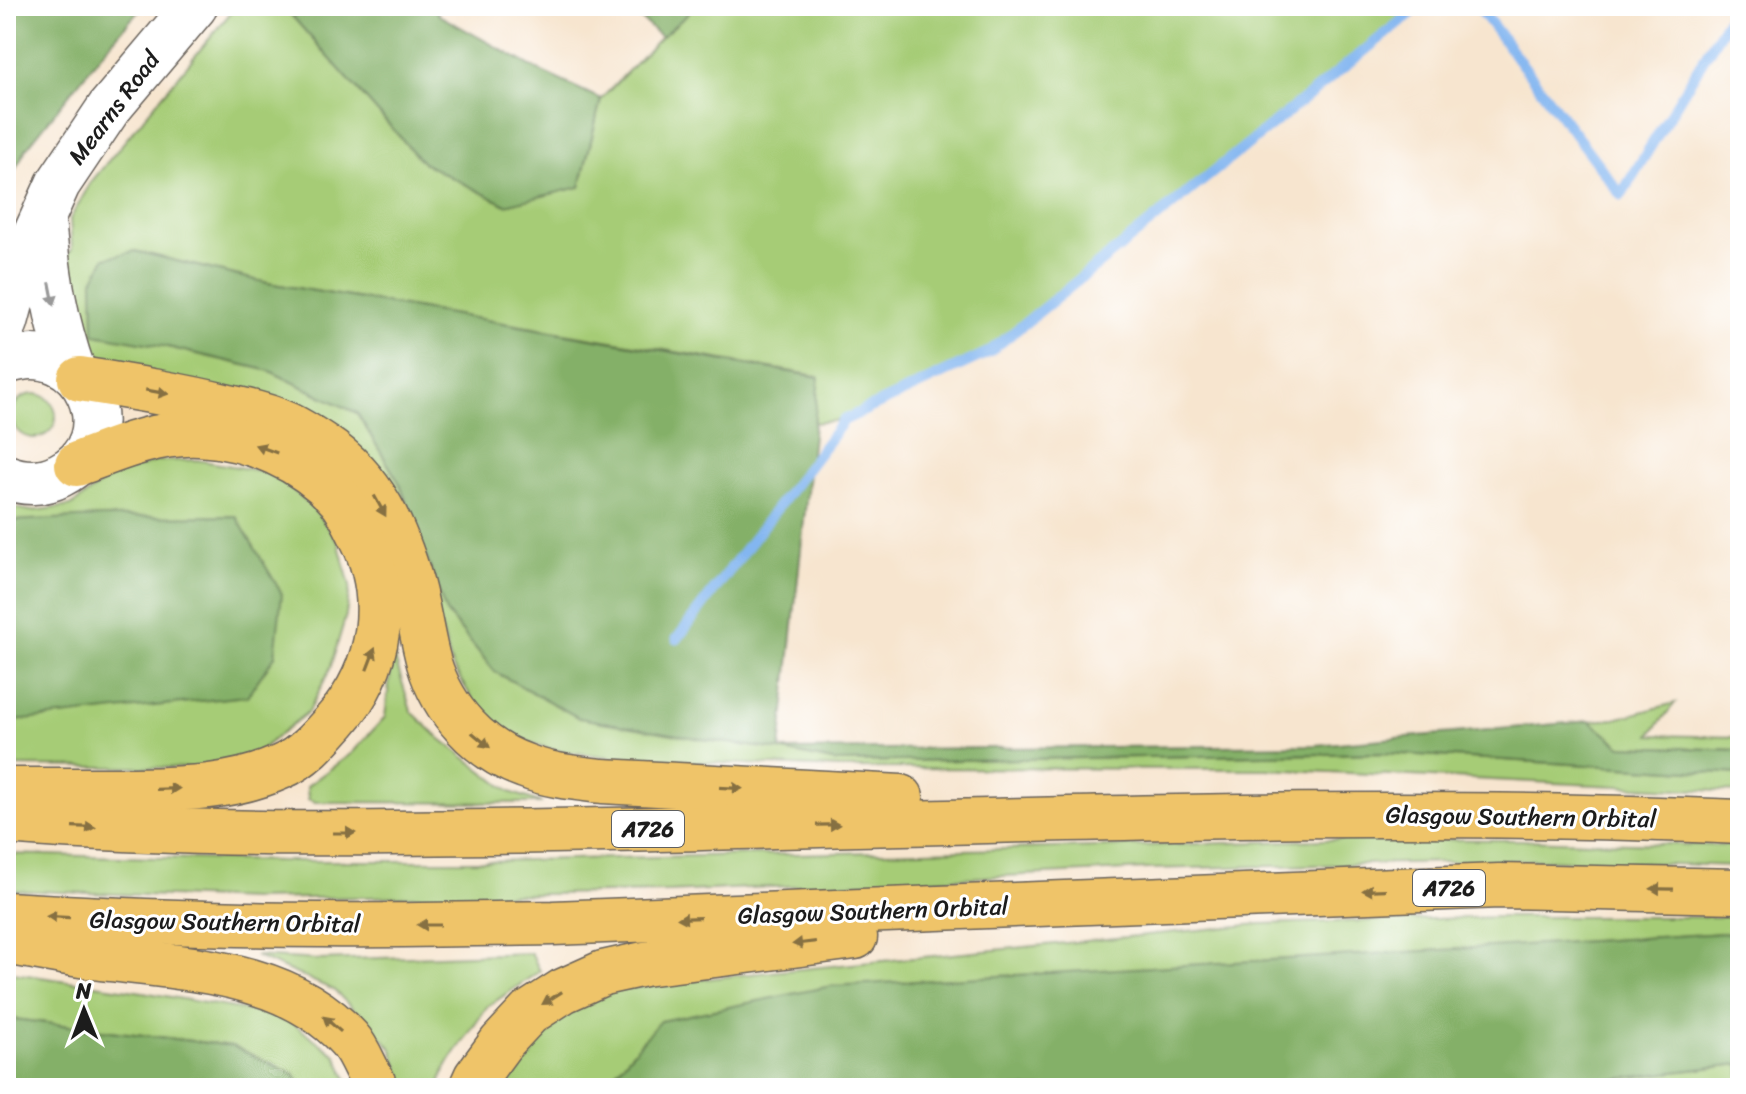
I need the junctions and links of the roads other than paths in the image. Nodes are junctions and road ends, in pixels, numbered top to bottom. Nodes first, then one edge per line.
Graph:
1 (195, 6) edge
2 (43, 217) junction
3 (6, 322) edge
4 (6, 362) edge
5 (77, 376) junction
6 (77, 464) junction
7 (6, 477) edge
8 (6, 790) edge
9 (1291, 815) junction
10 (6, 822) edge
11 (1740, 822) edge
12 (1740, 891) edge
13 (1159, 898) junction
14 (6, 914) edge
15 (6, 942) edge
16 (374, 1088) edge
17 (471, 1088) edge

1 - 2 street, Mearns Road
2 - 3 street, Mearns Road
2 -> 5 street, Mearns Road
4 - 5 street
5 - 6 street, Mearns Road
5 -> 9 highway
6 - 7 street
8 -> 6 highway
10 -> 9 highway, Glasgow Southern Orbital / A726
9 - 11 highway, Glasgow Southern Orbital / A726
12 -> 13 highway, Glasgow Southern Orbital / A726
13 -> 14 highway, Glasgow Southern Orbital / A726
13 -> 17 highway
16 -> 15 highway

